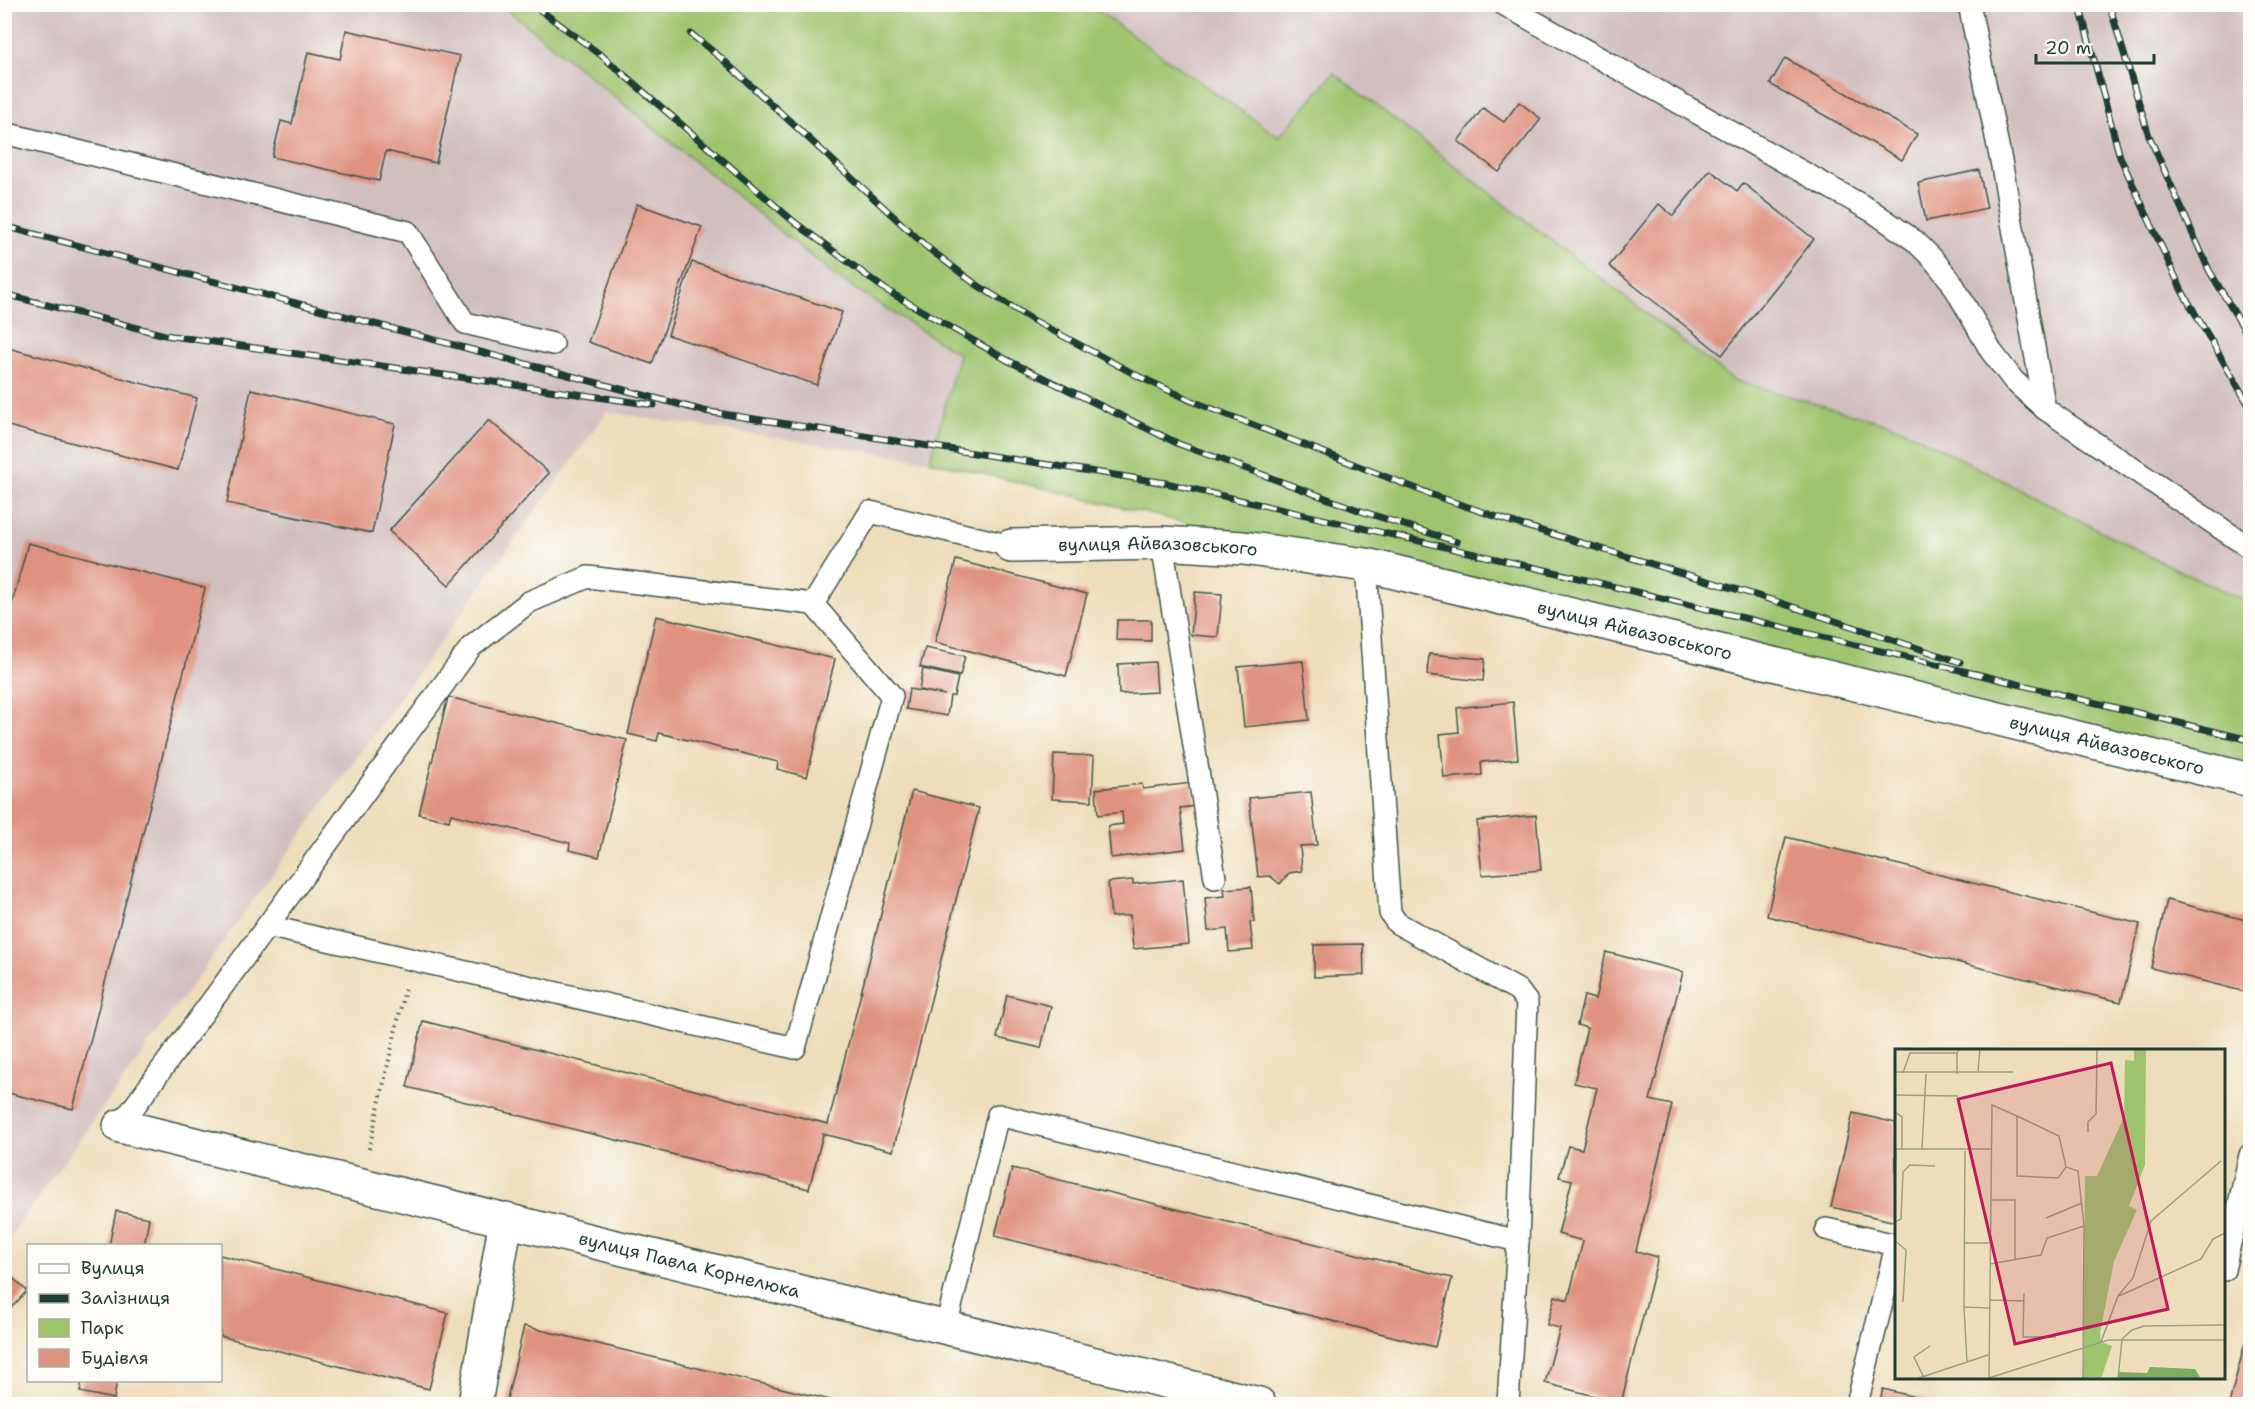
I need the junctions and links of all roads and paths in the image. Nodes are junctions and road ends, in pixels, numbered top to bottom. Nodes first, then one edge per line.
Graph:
1 (1503, 4) edge
2 (1969, 4) edge
3 (4, 133) edge
4 (553, 344) dead end
5 (2045, 408) junction
6 (1162, 543) junction
7 (1011, 546) joint
8 (2250, 548) edge
9 (1366, 565) junction
10 (813, 604) junction
11 (2250, 780) edge
12 (1215, 878) dead end
13 (267, 926) junction
14 (412, 959) junction
15 (120, 1126) joint
16 (2250, 1155) edge
17 (361, 1184) junction
18 (506, 1219) junction
19 (1826, 1228) dead end
20 (1518, 1241) junction
21 (1895, 1246) edge
22 (1895, 1250) edge
23 (2225, 1261) edge
24 (946, 1327) junction
25 (475, 1404) edge
26 (1259, 1404) edge
27 (1508, 1404) edge
28 (1857, 1404) edge

1 - 5 lane
2 - 5 lane
3 - 4 lane
5 - 8 lane
6 - 7 street, вулиця Айвазовського
6 - 9 street, вулиця Айвазовського
6 - 12 lane
7 - 10 lane
9 - 11 street, вулиця Айвазовського
9 - 20 lane
10 - 13 lane
10 - 14 lane
13 - 14 lane
13 - 15 lane
14 - 17 path
15 - 17 street, вулиця Павла Корнелюка
16 - 23 lane
17 - 18 street, вулиця Павла Корнелюка
18 - 24 street, вулиця Павла Корнелюка
18 - 25 street
19 - 21 lane
20 - 24 lane
20 - 27 lane
22 - 28 lane
24 - 26 street, вулиця Павла Корнелюка

